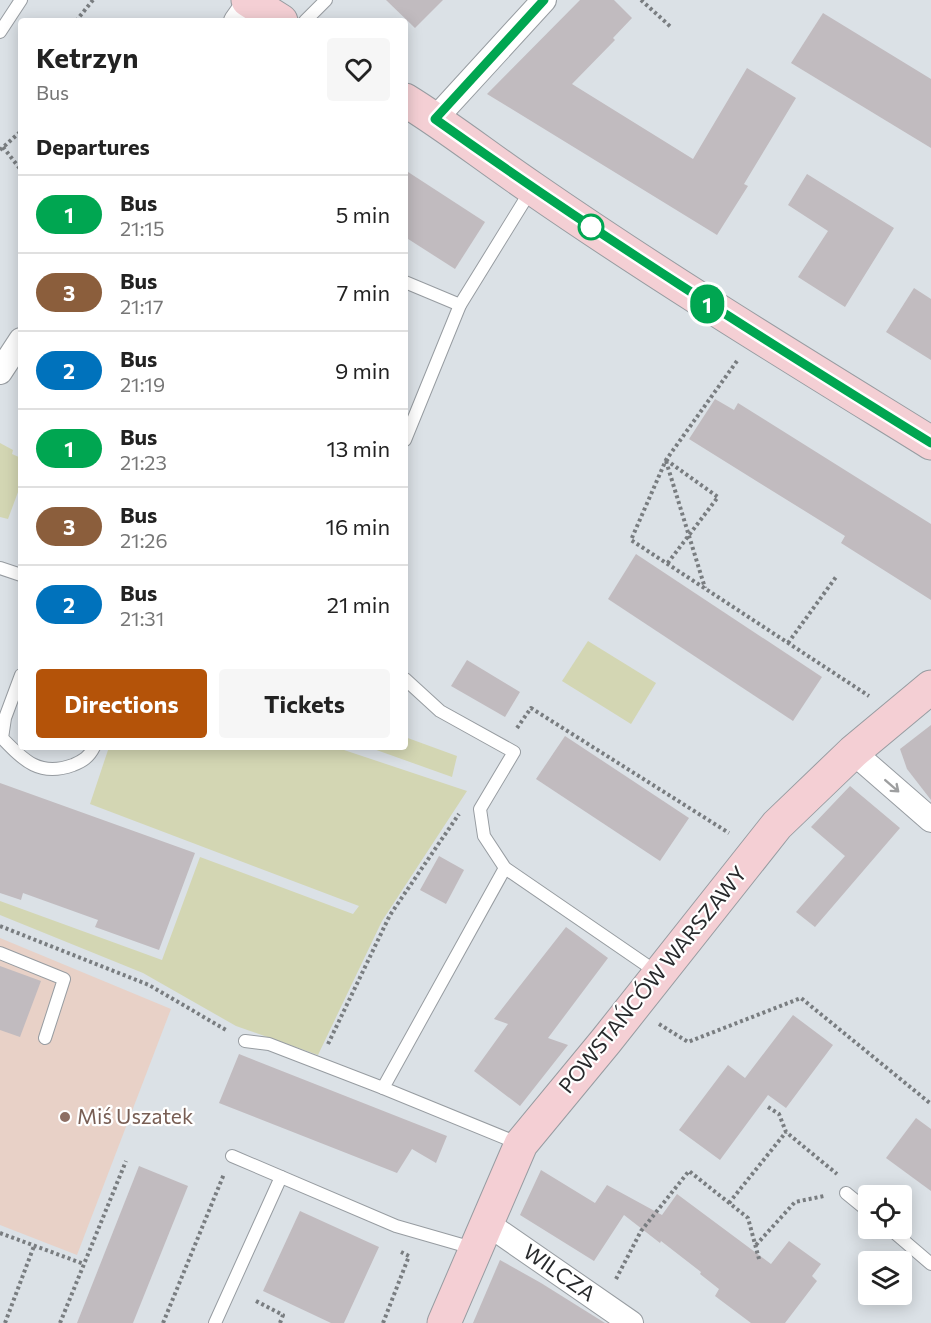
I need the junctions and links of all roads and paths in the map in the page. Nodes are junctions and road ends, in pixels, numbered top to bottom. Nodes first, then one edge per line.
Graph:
1 (21, 0) edge
2 (93, 0) edge
3 (326, 0) edge
4 (544, 0) edge
5 (641, 0) edge
6 (245, 7) edge
7 (78, 18) edge
8 (273, 18) edge
9 (308, 18) edge
10 (672, 28) dead end
11 (0, 32) edge
12 (408, 102) edge
13 (435, 119) junction
14 (18, 133) edge
15 (2, 149) edge
16 (18, 167) edge
17 (532, 188) junction
18 (408, 283) edge
19 (460, 304) junction
20 (18, 345) edge
21 (737, 360) dead end
22 (0, 372) edge
23 (408, 433) edge
24 (931, 444) edge
25 (666, 460) junction
26 (689, 536) junction
27 (667, 564) junction
28 (0, 568) edge
29 (18, 574) edge
30 (836, 578) dead end
31 (705, 588) junction
32 (788, 643) junction
33 (408, 682) edge
34 (18, 683) edge
35 (931, 687) edge
36 (874, 700) dead end
37 (504, 747) junction
38 (92, 750) edge
39 (853, 752) junction
40 (461, 810) dead end
41 (931, 820) edge
42 (738, 838) dead end
43 (505, 868) junction
44 (0, 926) edge
45 (0, 953) edge
46 (659, 974) junction
47 (654, 1020) dead end
48 (45, 1038) dead end
49 (245, 1041) joint
50 (320, 1063) junction
51 (383, 1088) junction
52 (931, 1104) edge
53 (768, 1107) dead end
54 (786, 1132) junction
55 (521, 1144) junction
56 (232, 1156) joint
57 (126, 1161) dead end
58 (281, 1177) junction
59 (846, 1193) junction
60 (729, 1203) junction
61 (858, 1203) edge
62 (0, 1233) edge
63 (482, 1236) junction
64 (902, 1239) edge
65 (756, 1245) junction
66 (34, 1246) junction
67 (398, 1251) dead end
68 (759, 1259) dead end
69 (84, 1264) junction
70 (931, 1264) edge
71 (256, 1301) dead end
72 (603, 1304) junction
73 (5, 1323) edge
74 (60, 1323) edge
75 (163, 1323) edge
76 (215, 1323) edge
77 (280, 1323) edge
78 (383, 1323) edge
79 (444, 1323) edge
80 (631, 1323) edge

1 - 11 lane
2 - 7 path
3 - 9 lane
4 - 13 street
5 - 10 path
6 - 8 street
12 - 13 street
13 - 17 street
14 - 15 path
15 - 16 path
17 - 19 lane
17 - 24 street
18 - 19 lane
19 - 23 lane
20 - 22 street
21 - 25 path
25 - 26 path
25 - 26 path
25 - 27 path
26 - 27 path
26 - 31 path
27 - 31 path
28 - 29 lane
30 - 32 path
31 - 32 path
32 - 36 path
33 - 37 lane
34 - 38 lane
35 - 39 street, POWSTAŃCÓW WARSZAWY
37 - 42 path
37 - 43 lane
39 -> 41 street
39 - 46 street, POWSTAŃCÓW WARSZAWY
40 - 50 path
43 - 46 lane
43 - 51 lane
44 - 49 path
45 - 48 lane
46 - 55 street, POWSTAŃCÓW WARSZAWY
47 - 52 path
49 - 50 lane
50 - 51 lane
51 - 55 lane
53 - 54 path
54 - 59 path
54 - 60 path
55 - 63 street, POWSTAŃCÓW WARSZAWY
56 - 58 lane
56 - 75 path
57 - 69 path
58 - 63 lane
58 - 76 lane
59 - 61 lane
59 - 65 path
60 - 65 path
60 - 72 path
62 - 66 path
63 - 72 street, WILCZA
63 - 79 street, POWSTAŃCÓW WARSZAWY
64 - 70 lane
65 - 68 path
66 - 69 path
66 - 73 path
67 - 78 path
69 - 74 path
71 - 77 path
72 - 80 street, WILCZA

